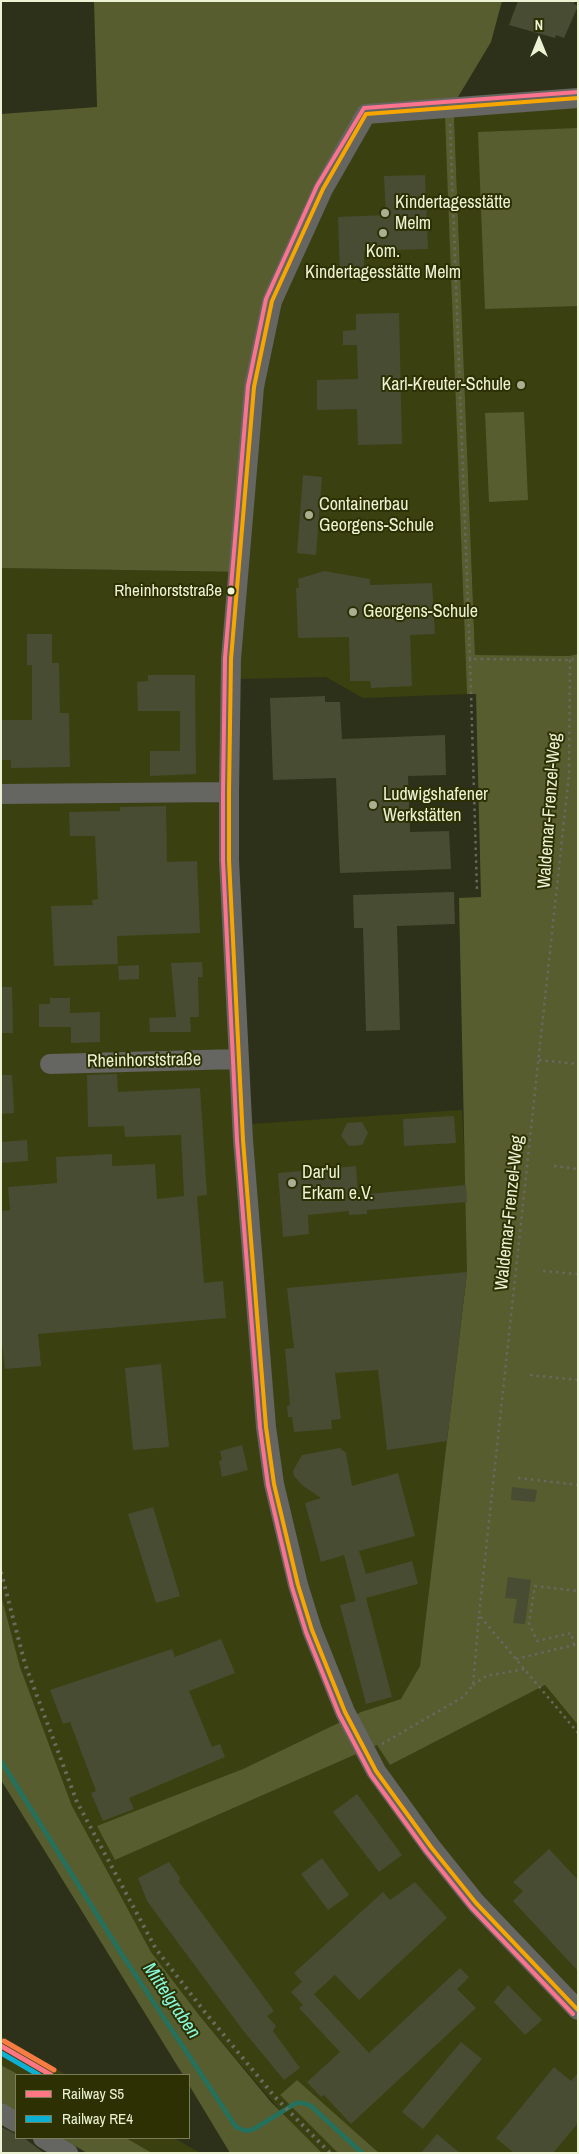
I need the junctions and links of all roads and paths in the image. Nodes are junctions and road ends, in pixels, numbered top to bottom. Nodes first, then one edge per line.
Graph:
1 (572, 1) edge
2 (578, 3) edge
3 (578, 98) edge
4 (450, 107) junction
5 (578, 658) edge
6 (470, 659) junction
7 (570, 660) junction
8 (229, 792) junction
9 (1, 794) edge
10 (477, 891) dead end
11 (239, 1059) junction
12 (539, 1060) junction
13 (50, 1064) dead end
14 (578, 1064) edge
15 (554, 1166) dead end
16 (578, 1169) edge
17 (543, 1271) dead end
18 (578, 1274) edge
19 (530, 1375) dead end
20 (578, 1380) edge
21 (518, 1478) dead end
22 (578, 1485) edge
23 (578, 1591) edge
24 (479, 1615) junction
25 (578, 1644) edge
26 (574, 1645) junction
27 (516, 1658) junction
28 (525, 1669) junction
29 (473, 1685) junction
30 (578, 1733) edge
31 (366, 1754) junction
32 (578, 2010) edge
33 (1, 2113) edge
34 (15, 2121) edge
35 (45, 2139) edge
36 (68, 2153) edge

1 - 2 path
3 - 4 street
4 - 6 path
4 - 8 street
5 - 7 path
6 - 7 path
6 - 10 path
7 - 12 path, Waldemar-Frenzel-Weg
8 - 9 street
8 - 11 street
11 - 13 street, Rheinhorststraße
11 - 31 street
12 - 14 path
12 - 24 path, Waldemar-Frenzel-Weg
15 - 16 path
17 - 18 path
19 - 20 path
21 - 22 path
23 - 26 path
24 - 27 path
24 - 29 path, Waldemar-Frenzel-Weg
25 - 26 path
26 - 27 path
27 - 28 path
28 - 29 path
28 - 30 path
29 - 31 path
31 - 32 street
33 - 34 street
35 - 36 street

